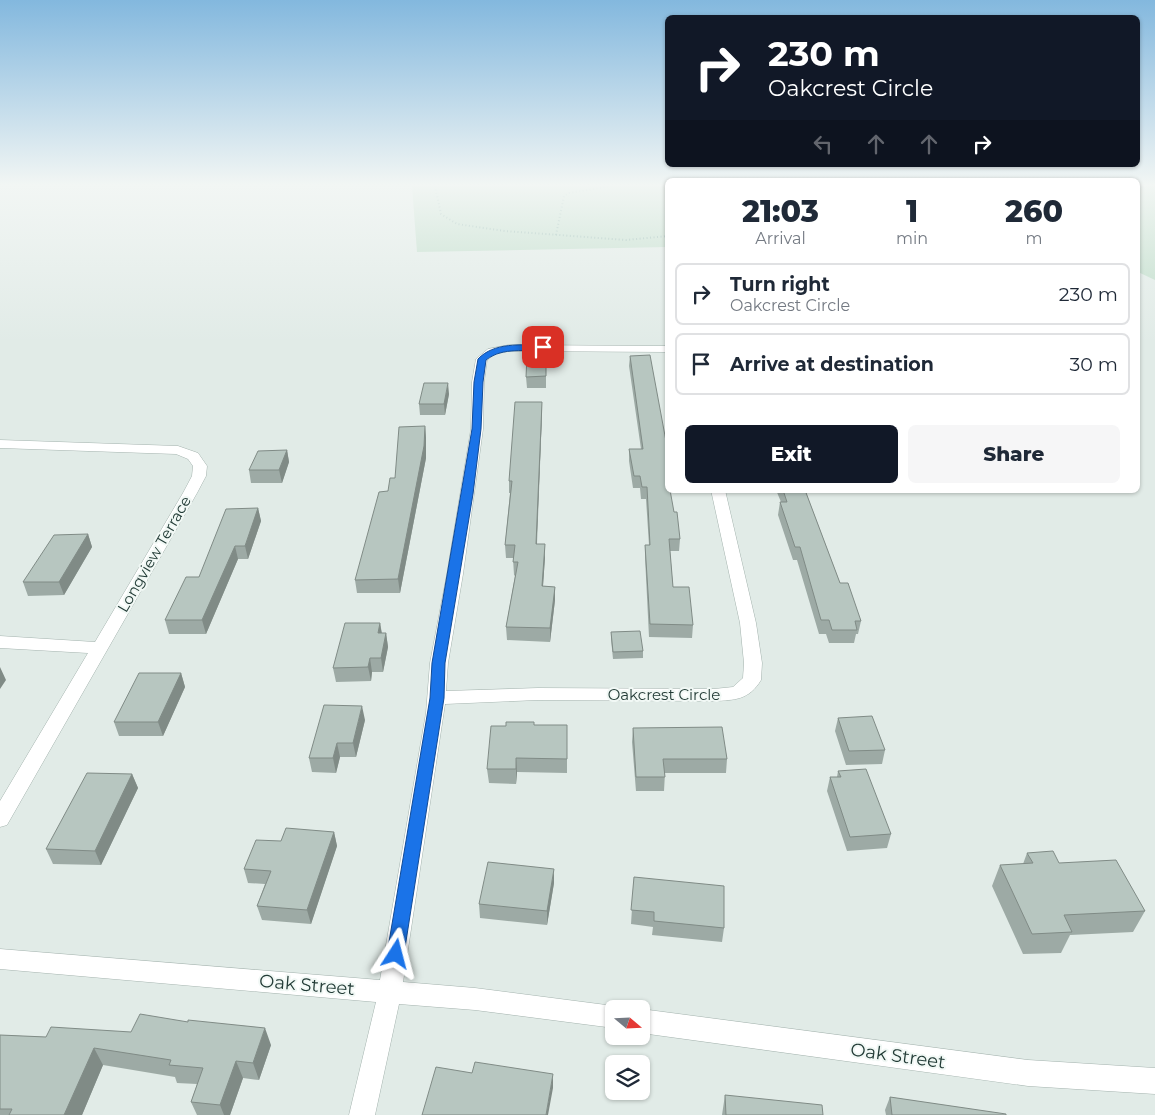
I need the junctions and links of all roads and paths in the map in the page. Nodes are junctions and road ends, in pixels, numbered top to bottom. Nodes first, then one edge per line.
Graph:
1 (592, 238) edge
2 (647, 238) edge
3 (665, 349) edge
4 (0, 444) edge
5 (719, 493) edge
6 (0, 642) edge
7 (100, 648) junction
8 (437, 698) junction
9 (0, 819) edge
10 (0, 959) edge
11 (390, 991) junction
12 (605, 1016) edge
13 (650, 1022) edge
14 (1155, 1080) edge
15 (362, 1115) edge

1 - 2 path
3 - 8 street
4 - 7 street, Longview Terrace
5 - 8 street, Oakcrest Circle
6 - 7 street
7 - 9 street, Longview Terrace
8 - 11 street
10 - 11 street, Oak Street
11 - 12 street, Oak Street
11 - 15 street
13 - 14 street, Oak Street

